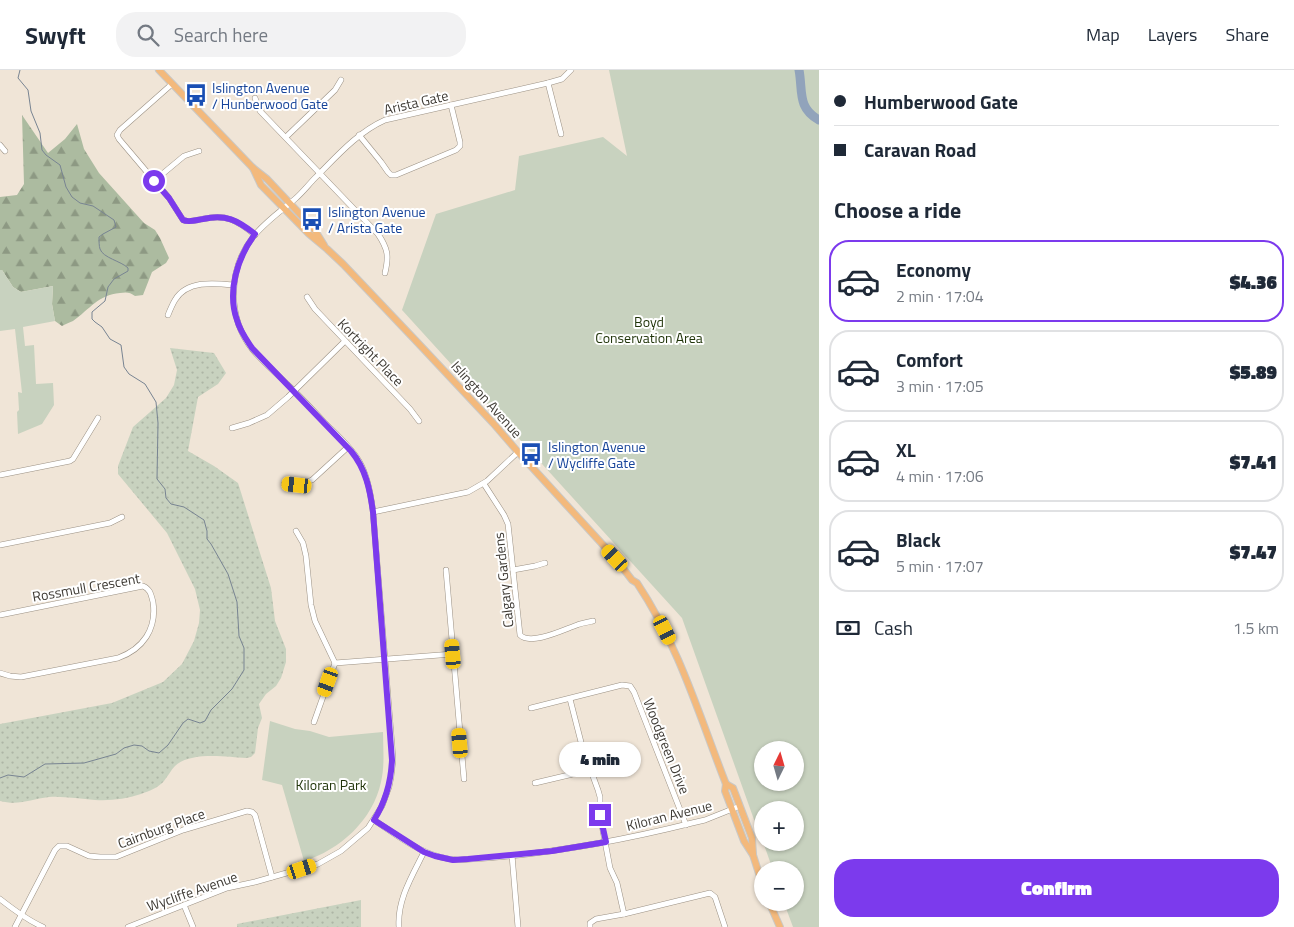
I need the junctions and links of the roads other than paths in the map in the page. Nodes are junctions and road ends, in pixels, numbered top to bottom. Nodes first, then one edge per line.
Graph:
1 (159, 70) edge
2 (571, 70) edge
3 (341, 80) dead end
4 (548, 83) junction
5 (172, 84) junction
6 (255, 98) dead end
7 (451, 105) junction
8 (561, 134) dead end
9 (359, 135) junction
10 (286, 137) junction
11 (0, 145) edge
12 (5, 151) dead end
13 (199, 152) dead end
14 (253, 168) junction
15 (320, 173) junction
16 (154, 181) junction
17 (290, 203) junction
18 (283, 208) junction
19 (255, 234) junction
20 (327, 249) junction
21 (385, 273) dead end
22 (234, 284) junction
23 (306, 297) dead end
24 (168, 315) dead end
25 (345, 341) junction
26 (294, 391) junction
27 (98, 418) dead end
28 (419, 421) dead end
29 (232, 428) dead end
30 (348, 447) junction
31 (518, 452) junction
32 (0, 475) edge
33 (284, 484) dead end
34 (484, 484) junction
35 (373, 512) junction
36 (122, 517) dead end
37 (296, 531) dead end
38 (0, 545) edge
39 (544, 563) dead end
40 (446, 570) dead end
41 (513, 570) junction
42 (0, 615) edge
43 (593, 621) dead end
44 (453, 654) junction
45 (384, 658) junction
46 (335, 663) junction
47 (0, 673) edge
48 (570, 699) junction
49 (531, 708) dead end
50 (314, 722) dead end
51 (590, 770) junction
52 (464, 779) dead end
53 (535, 783) dead end
54 (726, 784) junction
55 (740, 806) junction
56 (732, 809) junction
57 (374, 820) junction
58 (686, 825) junction
59 (606, 842) junction
60 (424, 852) junction
61 (512, 855) junction
62 (753, 856) junction
63 (755, 861) edge
64 (272, 877) junction
65 (0, 899) edge
66 (184, 905) junction
67 (773, 911) edge
68 (624, 914) junction
69 (21, 915) junction
70 (15, 927) edge
71 (43, 927) edge
72 (128, 927) edge
73 (193, 927) edge
74 (399, 927) edge
75 (518, 927) edge
76 (590, 927) edge
77 (725, 927) edge
78 (780, 927) edge

1 - 5 main road, Islington Avenue
2 - 4 street, Arista Gate
3 - 10 street
4 - 7 street, Arista Gate
4 - 8 street
5 - 14 main road, Islington Avenue
5 - 16 street
6 - 10 street
7 - 9 street, Arista Gate
7 - 9 street
9 - 15 street, Arista Gate
10 - 15 street
11 - 12 street
13 - 16 street
14 - 17 main road, Islington Avenue
14 - 18 main road, Islington Avenue
15 - 17 street, Arista Gate
15 - 21 street
16 - 19 street
17 - 18 street, Arista Gate
17 - 20 main road, Islington Avenue
18 - 19 street, Wycliffe Avenue
18 - 20 main road, Islington Avenue
19 - 22 street, Wycliffe Avenue
20 - 31 main road, Islington Avenue
22 - 24 street
22 - 26 street, Wycliffe Avenue
23 - 25 street, Kortright Place
25 - 26 street
25 - 28 street, Kortright Place
26 - 29 street
26 - 30 street, Wycliffe Avenue
27 - 32 street
30 - 33 street
30 - 35 street, Wycliffe Avenue
31 - 34 street
31 - 54 main road, Islington Avenue
34 - 35 street
34 - 41 street, Calgary Gardens
35 - 45 street, Wycliffe Avenue
36 - 38 street
37 - 46 street
39 - 41 street
40 - 44 street
41 - 43 street, Calgary Gardens
42 - 47 street, Rossmull Crescent
44 - 45 street
44 - 52 street
45 - 46 street
45 - 57 street, Wycliffe Avenue
46 - 50 street
48 - 49 street, Woodgreen Drive
48 - 51 street
48 - 58 street, Woodgreen Drive
51 - 53 street
51 - 59 street
54 - 55 main road, Islington Avenue
54 - 56 main road, Islington Avenue
55 - 56 street, Kiloran Avenue
55 - 62 main road, Islington Avenue
56 - 58 street, Kiloran Avenue
56 - 62 main road, Islington Avenue
57 - 60 street, Kiloran Avenue
57 - 64 street, Wycliffe Avenue
58 - 59 street, Kiloran Avenue
59 - 61 street, Kiloran Avenue
59 - 68 street
60 - 61 street, Kiloran Avenue
60 - 74 street
61 - 75 street
62 - 63 main road, Islington Avenue
64 - 66 street, Wycliffe Avenue
64 - 69 street, Cairnburg Place
65 - 69 street
66 - 72 street, Wycliffe Avenue
66 - 73 street
67 - 78 main road
68 - 76 street
68 - 77 street
69 - 70 street
69 - 71 street

